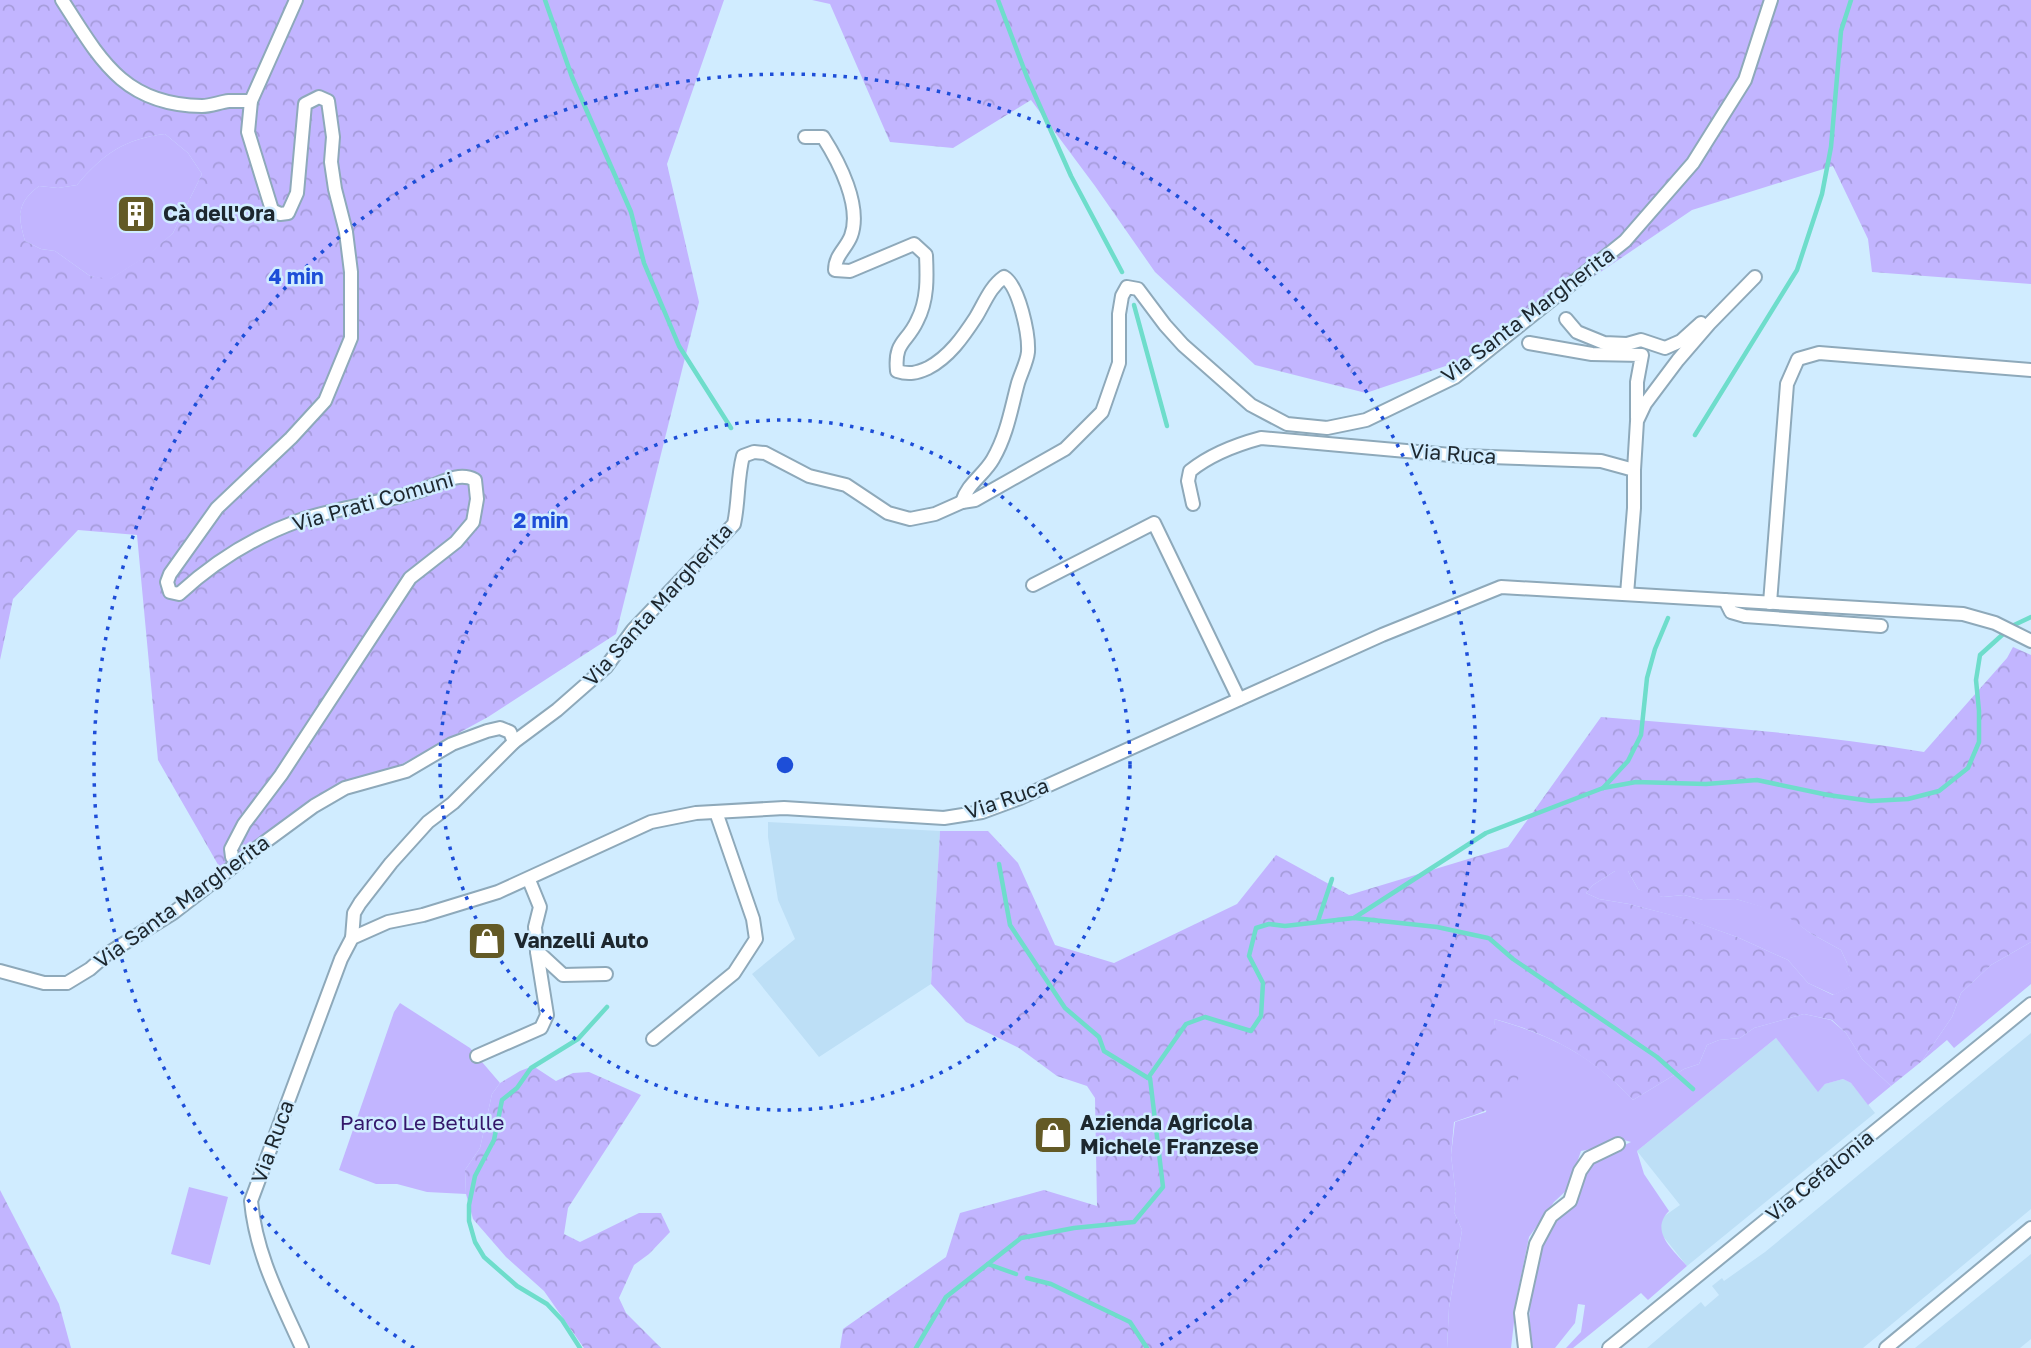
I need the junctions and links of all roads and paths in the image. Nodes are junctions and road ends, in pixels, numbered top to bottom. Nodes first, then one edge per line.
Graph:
1 (62, 0) edge
2 (296, 0) edge
3 (1771, 0) edge
4 (251, 101) junction
5 (805, 137) dead end
6 (1755, 277) dead end
7 (1724, 309) junction
8 (1566, 319) dead end
9 (1529, 343) dead end
10 (2031, 370) edge
11 (1637, 421) junction
12 (1634, 470) junction
13 (962, 502) junction
14 (1193, 504) dead end
15 (1033, 585) dead end
16 (1627, 594) junction
17 (1725, 600) junction
18 (1770, 603) junction
19 (1881, 626) dead end
20 (2031, 641) edge
21 (1238, 699) junction
22 (514, 742) junction
23 (716, 812) junction
24 (239, 862) junction
25 (528, 880) junction
26 (352, 938) junction
27 (537, 951) junction
28 (0, 971) edge
29 (606, 974) dead end
30 (2031, 1004) edge
31 (653, 1039) dead end
32 (477, 1056) dead end
33 (1618, 1144) dead end
34 (2031, 1228) edge
35 (302, 1348) edge
36 (1525, 1348) edge
37 (1609, 1348) edge
38 (1886, 1348) edge

1 - 4 street
2 - 4 street, Via Prati Comuni
3 - 13 street, Via Santa Margherita
4 - 24 street, Via Prati Comuni
5 - 13 street
6 - 7 street
7 - 8 street
7 - 11 street
9 - 11 street
10 - 18 street
11 - 12 street
12 - 14 street, Via Ruca
12 - 16 street
13 - 22 street, Via Santa Margherita
15 - 21 street
16 - 17 street, Via Ruca
16 - 21 street, Via Ruca
17 - 18 street, Via Ruca
17 - 19 street, Via Ruca
18 - 20 street, Via Ruca
21 - 23 street, Via Ruca
22 - 24 street, Via Santa Margherita
22 - 26 street, Via Ruca
23 - 25 street, Via Ruca
23 - 31 street
24 - 28 street, Via Santa Margherita
25 - 26 street, Via Ruca
25 - 27 street
26 - 35 street, Via Ruca
27 - 29 street
27 - 32 street
30 - 37 street, Via Cefalonia
33 - 36 street
34 - 38 street

